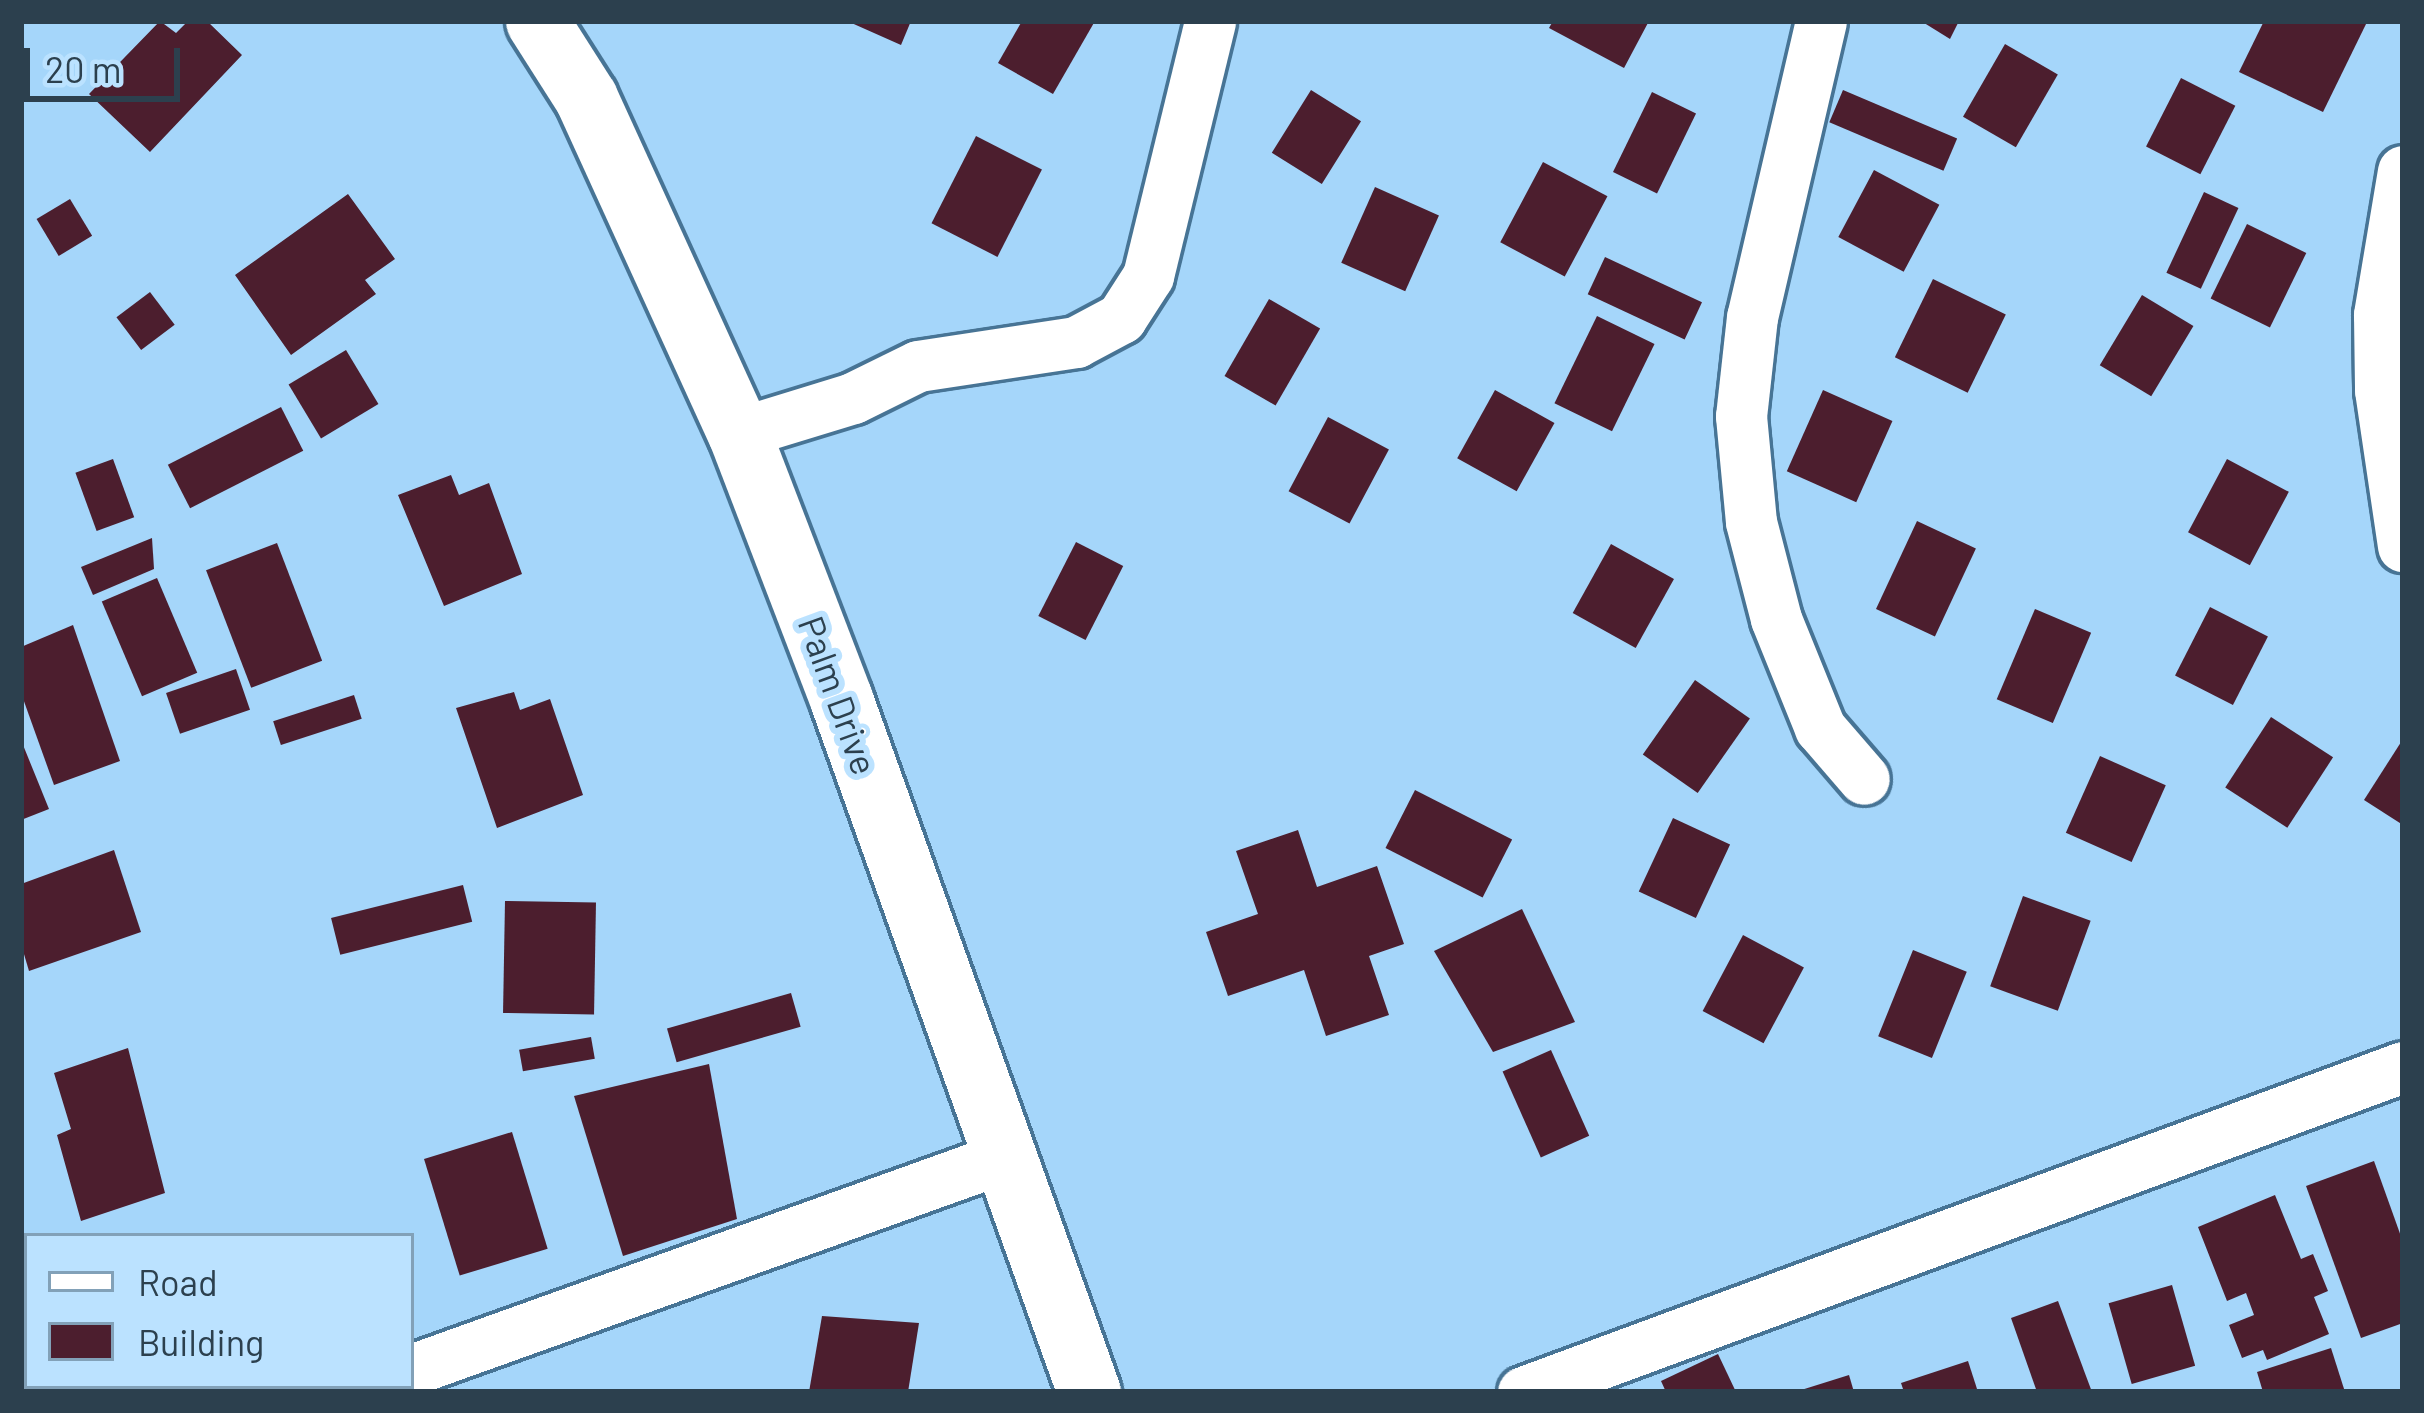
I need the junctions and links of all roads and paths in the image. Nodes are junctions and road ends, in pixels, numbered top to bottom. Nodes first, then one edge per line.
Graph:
1 (537, 21) edge
2 (1210, 21) edge
3 (1821, 21) edge
4 (2403, 171) edge
5 (739, 433) junction
6 (2403, 546) edge
7 (1864, 778) dead end
8 (2403, 1067) edge
9 (1005, 1157) junction
10 (414, 1369) edge
11 (1089, 1392) edge
12 (1523, 1392) edge

1 - 5 street, Palm Drive
2 - 5 street
3 - 7 street
4 - 6 street
5 - 9 street, Palm Drive
8 - 12 street
9 - 10 street
9 - 11 street, Palm Drive

